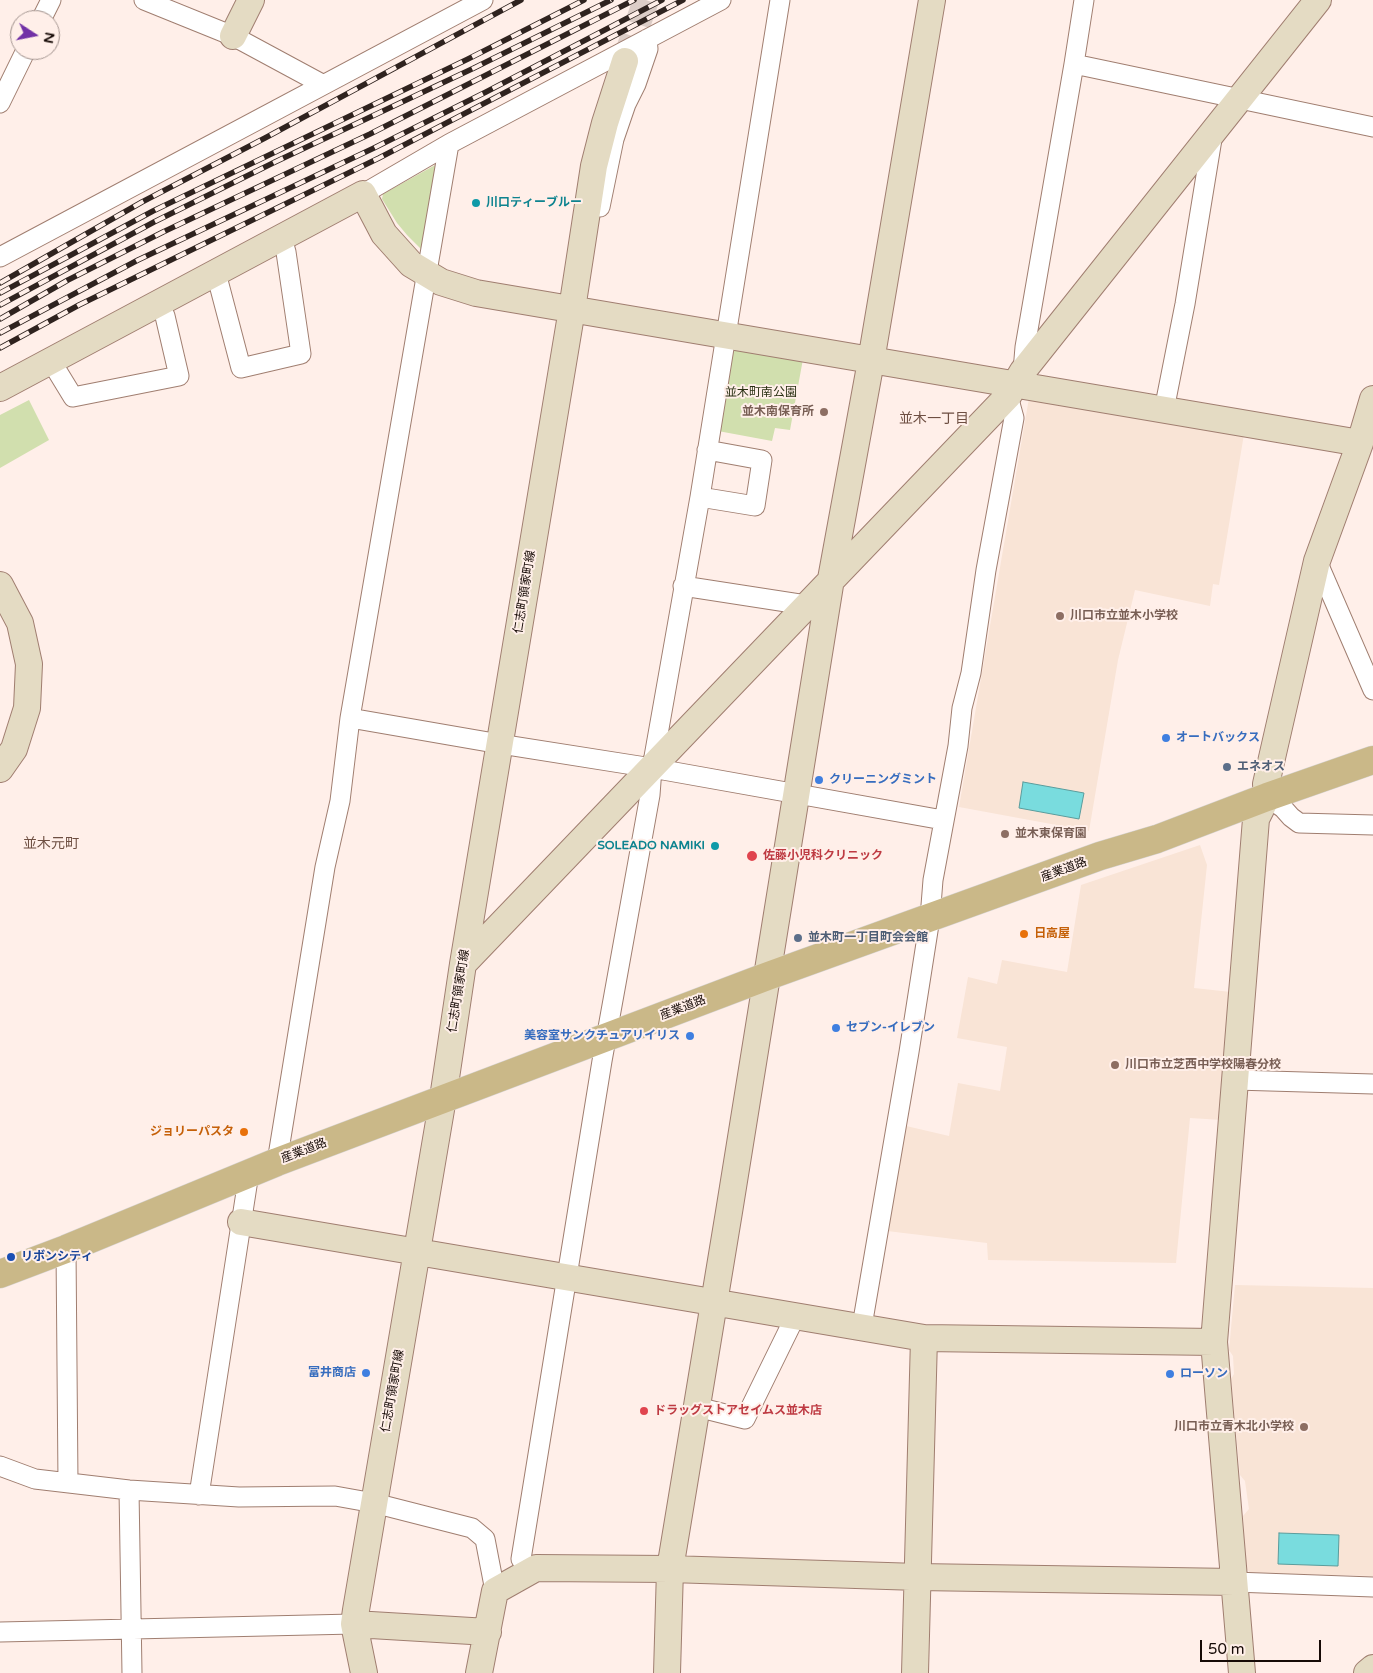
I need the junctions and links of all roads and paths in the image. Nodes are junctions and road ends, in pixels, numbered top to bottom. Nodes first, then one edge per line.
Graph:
1 (144, 0) edge
2 (251, 0) edge
3 (482, 0) edge
4 (722, 0) edge
5 (780, 0) edge
6 (932, 0) edge
7 (1084, 0) edge
8 (1318, 0) edge
9 (233, 36) junction
10 (647, 39) junction
11 (21, 60) edge
12 (625, 62) tunnel mouth
13 (1074, 64) junction
14 (322, 84) junction
15 (1240, 98) junction
16 (0, 103) edge
17 (1373, 127) edge
18 (1213, 133) junction
19 (448, 144) junction
20 (363, 194) junction
21 (282, 238) junction
22 (0, 257) edge
23 (216, 273) junction
24 (426, 274) junction
25 (577, 277) junction
26 (159, 304) junction
27 (572, 309) junction
28 (726, 336) junction
29 (51, 361) junction
30 (871, 361) junction
31 (1015, 384) junction
32 (0, 388) edge
33 (1373, 400) edge
34 (1164, 410) junction
35 (1360, 443) junction
36 (707, 450) junction
37 (700, 498) junction
38 (1317, 561) junction
39 (831, 579) junction
40 (0, 585) edge
41 (683, 586) junction
42 (806, 606) junction
43 (1373, 690) edge
44 (350, 718) junction
45 (500, 744) junction
46 (1373, 760) edge
47 (652, 768) junction
48 (0, 769) edge
49 (797, 795) junction
50 (1267, 797) junction
51 (943, 820) junction
52 (1373, 824) edge
53 (930, 918) junction
54 (463, 964) junction
55 (768, 976) junction
56 (606, 1037) junction
57 (1235, 1080) junction
58 (1373, 1084) edge
59 (443, 1098) junction
60 (277, 1162) junction
61 (249, 1173) junction
62 (241, 1222) junction
63 (66, 1249) junction
64 (417, 1252) junction
65 (0, 1274) edge
66 (566, 1277) junction
67 (715, 1301) junction
68 (796, 1315) junction
69 (862, 1326) junction
70 (924, 1338) junction
71 (1214, 1342) junction
72 (697, 1407) junction
73 (0, 1466) edge
74 (68, 1483) junction
75 (129, 1490) junction
76 (199, 1495) junction
77 (374, 1503) junction
78 (670, 1569) junction
79 (528, 1572) junction
80 (918, 1577) junction
81 (1234, 1582) junction
82 (1373, 1587) edge
83 (495, 1591) junction
84 (354, 1624) junction
85 (131, 1629) junction
86 (0, 1632) edge
87 (488, 1632) junction
88 (1373, 1668) edge
89 (359, 1671) edge
90 (132, 1673) edge
91 (479, 1673) edge
92 (667, 1673) edge
93 (915, 1673) edge
94 (1242, 1673) edge
95 (1367, 1673) edge

1 - 9 street
2 - 9 street
3 - 14 street
4 - 10 street
5 - 28 street
6 - 30 street
7 - 13 street
8 - 15 street
9 - 14 street
10 - 19 street
10 - 25 street
11 - 16 street
12 - 25 street, 仁志町領家町線
13 - 15 street
13 - 31 street
14 - 22 street
15 - 17 street
15 - 18 street
18 - 31 street
18 - 34 street
19 - 20 street
19 - 24 street
20 - 21 street
20 - 24 street
21 - 23 street
21 - 23 street
23 - 26 street
24 - 27 street
24 - 44 street
25 - 27 street, 仁志町領家町線
26 - 29 street
26 - 29 street
27 - 28 street
27 - 45 street, 仁志町領家町線
28 - 30 street
28 - 36 street
29 - 32 street
30 - 31 street
30 - 39 street
31 - 34 street
31 - 39 street
31 - 51 street
33 - 35 street
34 - 35 street
35 - 38 street
36 - 37 street
36 - 37 street
37 - 41 street
38 - 43 street
38 - 50 street
39 - 42 street
39 - 49 street
40 - 48 street
41 - 42 street
41 - 47 street
42 - 47 street
44 - 45 street
44 - 60 street
45 - 47 street
45 - 54 street, 仁志町領家町線
46 - 50 main road, 産業道路
47 - 49 street
47 - 54 street
47 - 56 street
49 - 51 street
49 - 55 street
50 - 52 street
50 - 53 main road, 産業道路
50 - 57 street
51 - 53 street
53 - 55 main road, 産業道路
53 - 69 street
54 - 59 street, 仁志町領家町線
55 - 56 main road, 産業道路
55 - 67 street
56 - 59 main road, 産業道路
56 - 66 street
57 - 58 street
57 - 71 street
59 - 60 main road, 産業道路
59 - 64 street, 仁志町領家町線
60 - 61 main road, 産業道路
61 - 62 street
61 - 63 main road, 産業道路
62 - 64 street
62 - 76 street
63 - 65 main road, 産業道路
63 - 74 street
64 - 66 street
64 - 77 street, 仁志町領家町線
66 - 67 street
66 - 79 street
67 - 68 street
67 - 72 street
68 - 69 street
68 - 72 street
69 - 70 street
70 - 71 street
70 - 80 street
71 - 81 street
72 - 78 street
73 - 74 street
74 - 75 street
75 - 76 street
75 - 85 street
76 - 77 street
77 - 83 street
77 - 84 street, 仁志町領家町線
78 - 79 street
78 - 80 street
78 - 92 street
79 - 83 street
80 - 81 street
80 - 93 street
81 - 82 street
81 - 94 street
83 - 87 street
84 - 85 street
84 - 87 street
84 - 89 street, 仁志町領家町線
85 - 86 street
85 - 90 street
87 - 91 street
88 - 95 street

